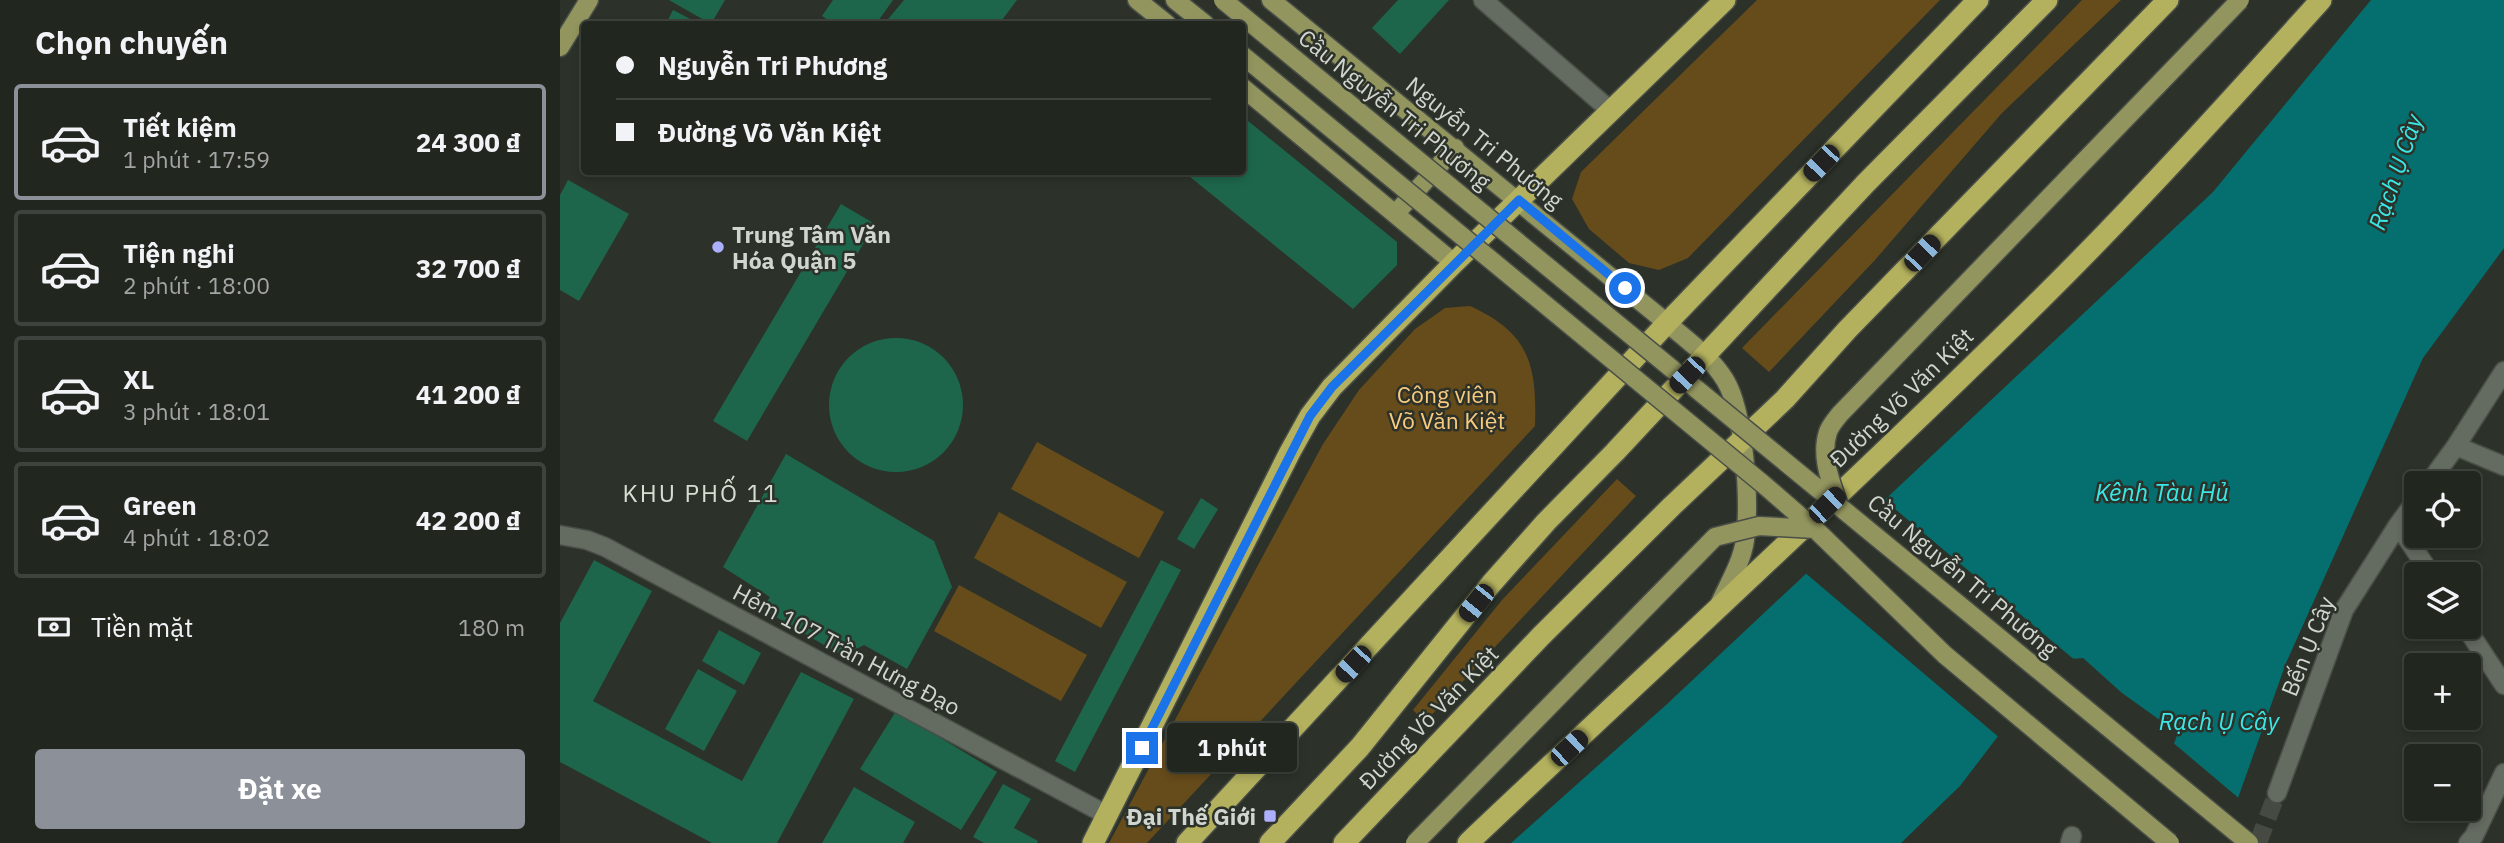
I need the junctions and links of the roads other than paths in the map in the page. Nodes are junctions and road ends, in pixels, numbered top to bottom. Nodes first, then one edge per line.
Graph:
1 (589, 0) edge
2 (1138, 0) edge
3 (1175, 0) edge
4 (1223, 0) edge
5 (1271, 0) edge
6 (1483, 0) edge
7 (1725, 0) edge
8 (1978, 0) edge
9 (2047, 0) edge
10 (2168, 0) edge
11 (2240, 0) edge
12 (2321, 0) edge
13 (1163, 21) edge
14 (1201, 21) edge
15 (560, 47) edge
16 (1246, 58) edge
17 (1246, 90) edge
18 (1611, 111) junction
19 (1455, 148) junction
20 (1519, 200) junction
21 (1396, 213) junction
22 (1454, 263) junction
23 (1667, 323) junction
24 (1705, 356) junction
25 (2504, 371) edge
26 (1742, 441) junction
27 (2456, 446) junction
28 (2504, 466) edge
29 (2438, 471) edge
30 (1838, 503) junction
31 (2404, 516) edge
32 (2398, 524) junction
33 (1815, 529) junction
34 (560, 535) edge
35 (2423, 562) edge
36 (1718, 607) junction
37 (2474, 639) edge
38 (2504, 685) edge
39 (2504, 773) edge
40 (2277, 793) tunnel mouth
41 (1107, 816) junction
42 (1093, 843) edge
43 (1187, 843) edge
44 (1270, 843) edge
45 (1344, 843) edge
46 (1415, 843) edge
47 (1468, 843) edge
48 (2171, 843) edge
49 (2249, 843) edge
50 (2468, 843) edge

1 - 15 main road
2 - 13 main road
3 - 14 main road
4 - 30 main road, Cầu Nguyễn Tri Phương, bridge
5 - 19 main road, Nguyễn Tri Phương
6 - 18 street
7 - 18 highway
8 - 23 highway
9 - 24 highway, Đường Võ Văn Kiệt
10 - 26 highway, Đường Võ Văn Kiệt
11 - 30 main road, bridge
12 - 36 highway, Đường Võ Văn Kiệt
16 - 33 main road, bridge
17 - 21 main road
18 - 20 highway
19 - 20 main road, Nguyễn Tri Phương
19 - 21 main road
20 - 22 highway
20 - 23 main road, Nguyễn Tri Phương
21 - 22 main road
22 - 41 highway
23 - 24 main road, Nguyễn Tri Phương
23 - 43 highway
24 - 26 main road, Nguyễn Tri Phương
24 - 44 highway, Đường Võ Văn Kiệt
25 - 27 street
26 - 36 main road, Nguyễn Tri Phương
26 - 45 highway, Đường Võ Văn Kiệt
27 - 28 street
27 - 29 street
30 - 49 main road, Cầu Nguyễn Tri Phương, bridge
31 - 32 street, Bến Ụ Cây
32 - 35 street
32 - 40 street, Bến Ụ Cây
33 - 46 main road, bridge
33 - 48 main road, bridge
34 - 41 street, Hẻm 107 Trần Hưng Đạo
36 - 47 highway, Đường Võ Văn Kiệt
37 - 38 street
39 - 50 street
41 - 42 highway

